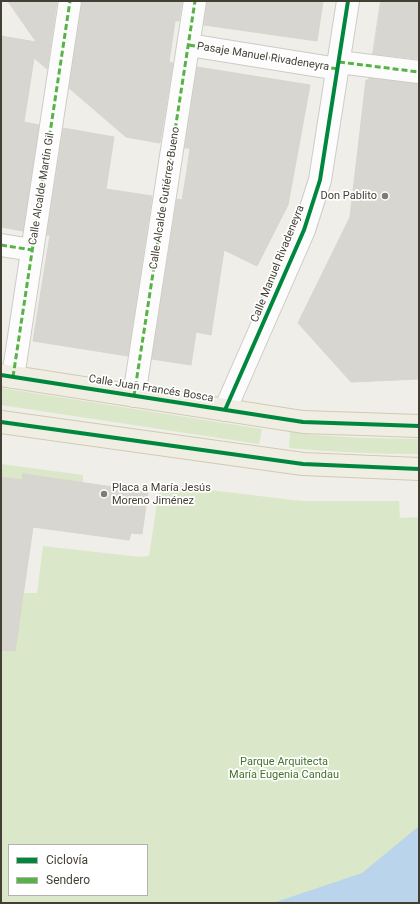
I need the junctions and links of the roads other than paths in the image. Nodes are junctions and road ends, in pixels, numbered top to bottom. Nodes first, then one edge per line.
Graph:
1 (70, 1) edge
2 (195, 1) edge
3 (348, 1) edge
4 (189, 45) junction
5 (339, 66) junction
6 (419, 72) edge
7 (1, 245) edge
8 (32, 250) junction
9 (7, 376) edge
10 (134, 396) junction
11 (225, 410) junction
12 (1, 422) edge
13 (419, 426) edge
14 (419, 469) edge

1 - 8 street, Calle Alcalde Martín Gil
2 - 4 street, Calle Alcalde Gutiérrez Bueno
3 - 5 street, Calle Manuel Rivadeneyra
4 - 5 street, Pasaje Manuel Rivadeneyra
4 - 10 street, Calle Alcalde Gutiérrez Bueno
5 - 6 street, Pasaje Manuel Rivadeneyra
5 - 11 street, Calle Manuel Rivadeneyra
7 - 8 street
8 - 9 street, Calle Alcalde Martín Gil
9 - 10 main road, Calle Juan Francés Bosca
10 - 11 main road, Calle Juan Francés Bosca
11 - 13 main road, Calle Juan Francés Bosca
12 - 14 main road

